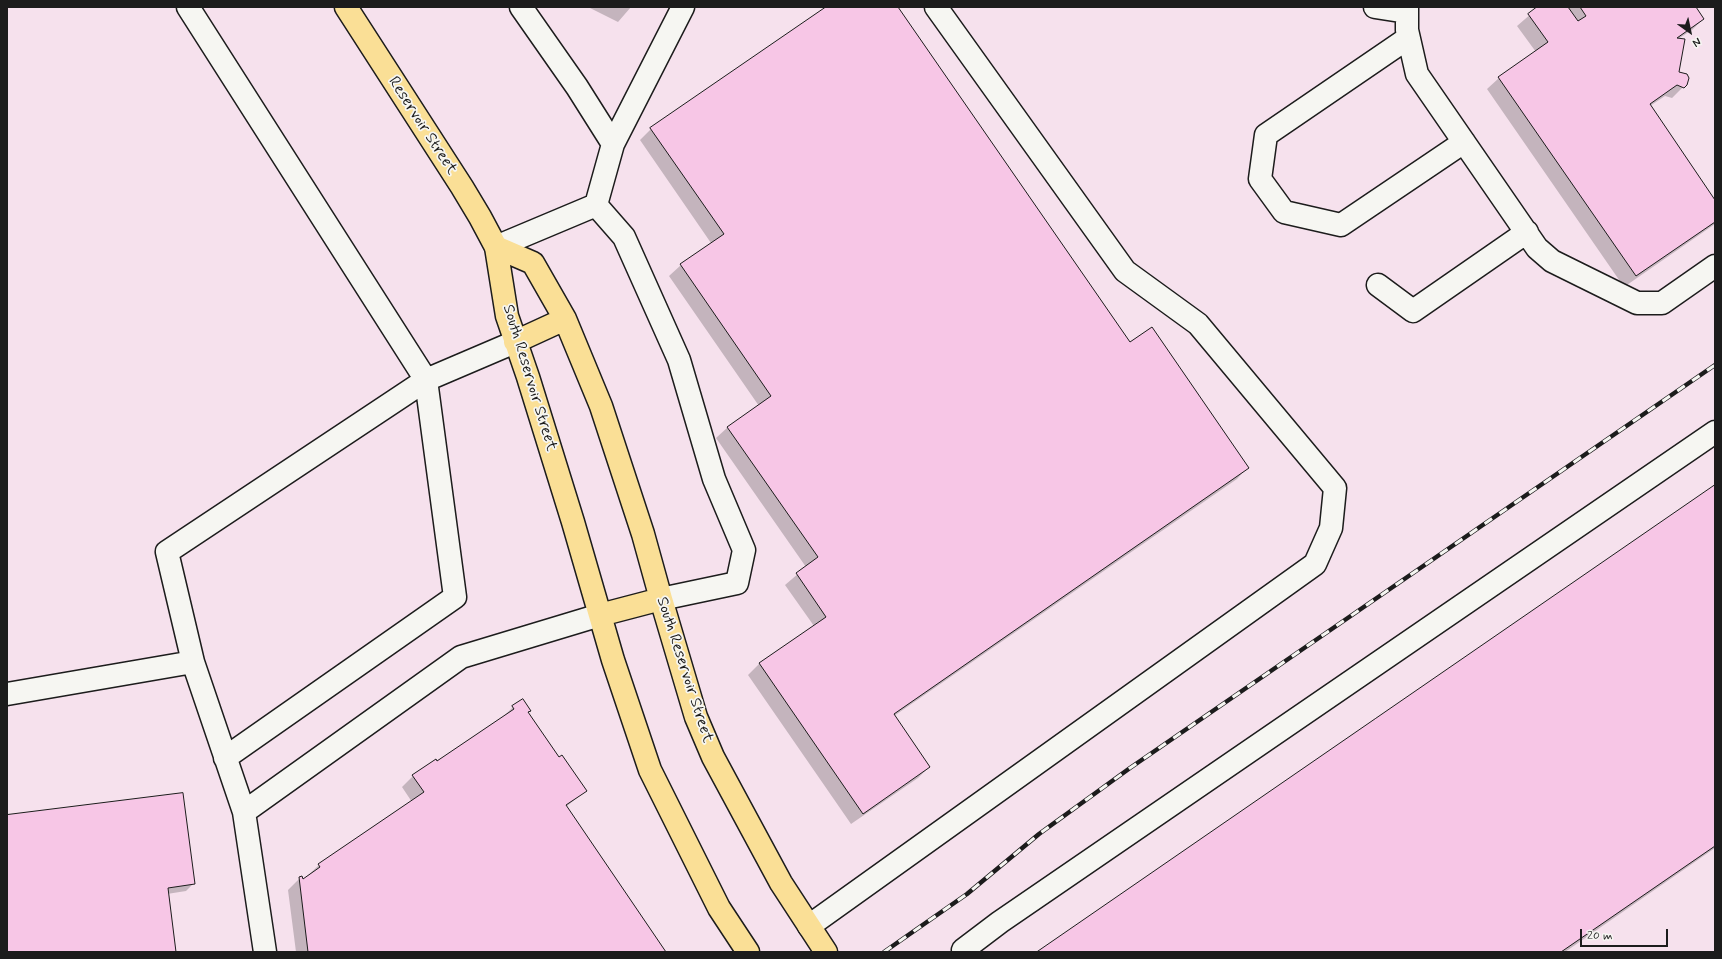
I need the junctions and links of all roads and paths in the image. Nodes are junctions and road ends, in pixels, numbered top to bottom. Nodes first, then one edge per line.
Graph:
1 (188, 7) edge
2 (346, 7) edge
3 (521, 7) edge
4 (683, 7) edge
5 (936, 7) edge
6 (1375, 7) edge
7 (1407, 9) edge
8 (1408, 38) junction
9 (1464, 142) junction
10 (613, 144) junction
11 (596, 205) junction
12 (1527, 232) junction
13 (496, 247) junction
14 (1715, 266) edge
15 (1378, 285) dead end
16 (565, 319) junction
17 (515, 342) junction
18 (426, 380) junction
19 (1715, 432) edge
20 (661, 599) junction
21 (600, 615) junction
22 (192, 662) junction
23 (7, 694) edge
24 (225, 758) junction
25 (244, 812) junction
26 (809, 926) junction
27 (265, 952) edge
28 (748, 952) edge
29 (826, 952) edge
30 (964, 952) edge

1 - 18 lane
2 - 13 main road, Reservoir Street
3 - 10 lane
4 - 10 lane
5 - 26 lane
6 - 7 lane
7 - 8 lane
8 - 9 lane
8 - 9 lane
9 - 12 lane
10 - 11 lane
11 - 13 lane
11 - 20 lane
12 - 14 lane
12 - 15 lane
13 - 16 main road, South Reservoir Street
13 - 17 main road, South Reservoir Street
16 - 17 main road
16 - 20 main road, South Reservoir Street
17 - 18 lane
17 - 21 main road, South Reservoir Street
18 - 22 lane
18 - 24 lane
19 - 30 lane
20 - 21 main road
20 - 26 main road, South Reservoir Street
21 - 25 lane
21 - 28 main road, South Reservoir Street
22 - 23 lane
22 - 24 lane
24 - 25 lane
25 - 27 lane
26 - 29 main road, South Reservoir Street

